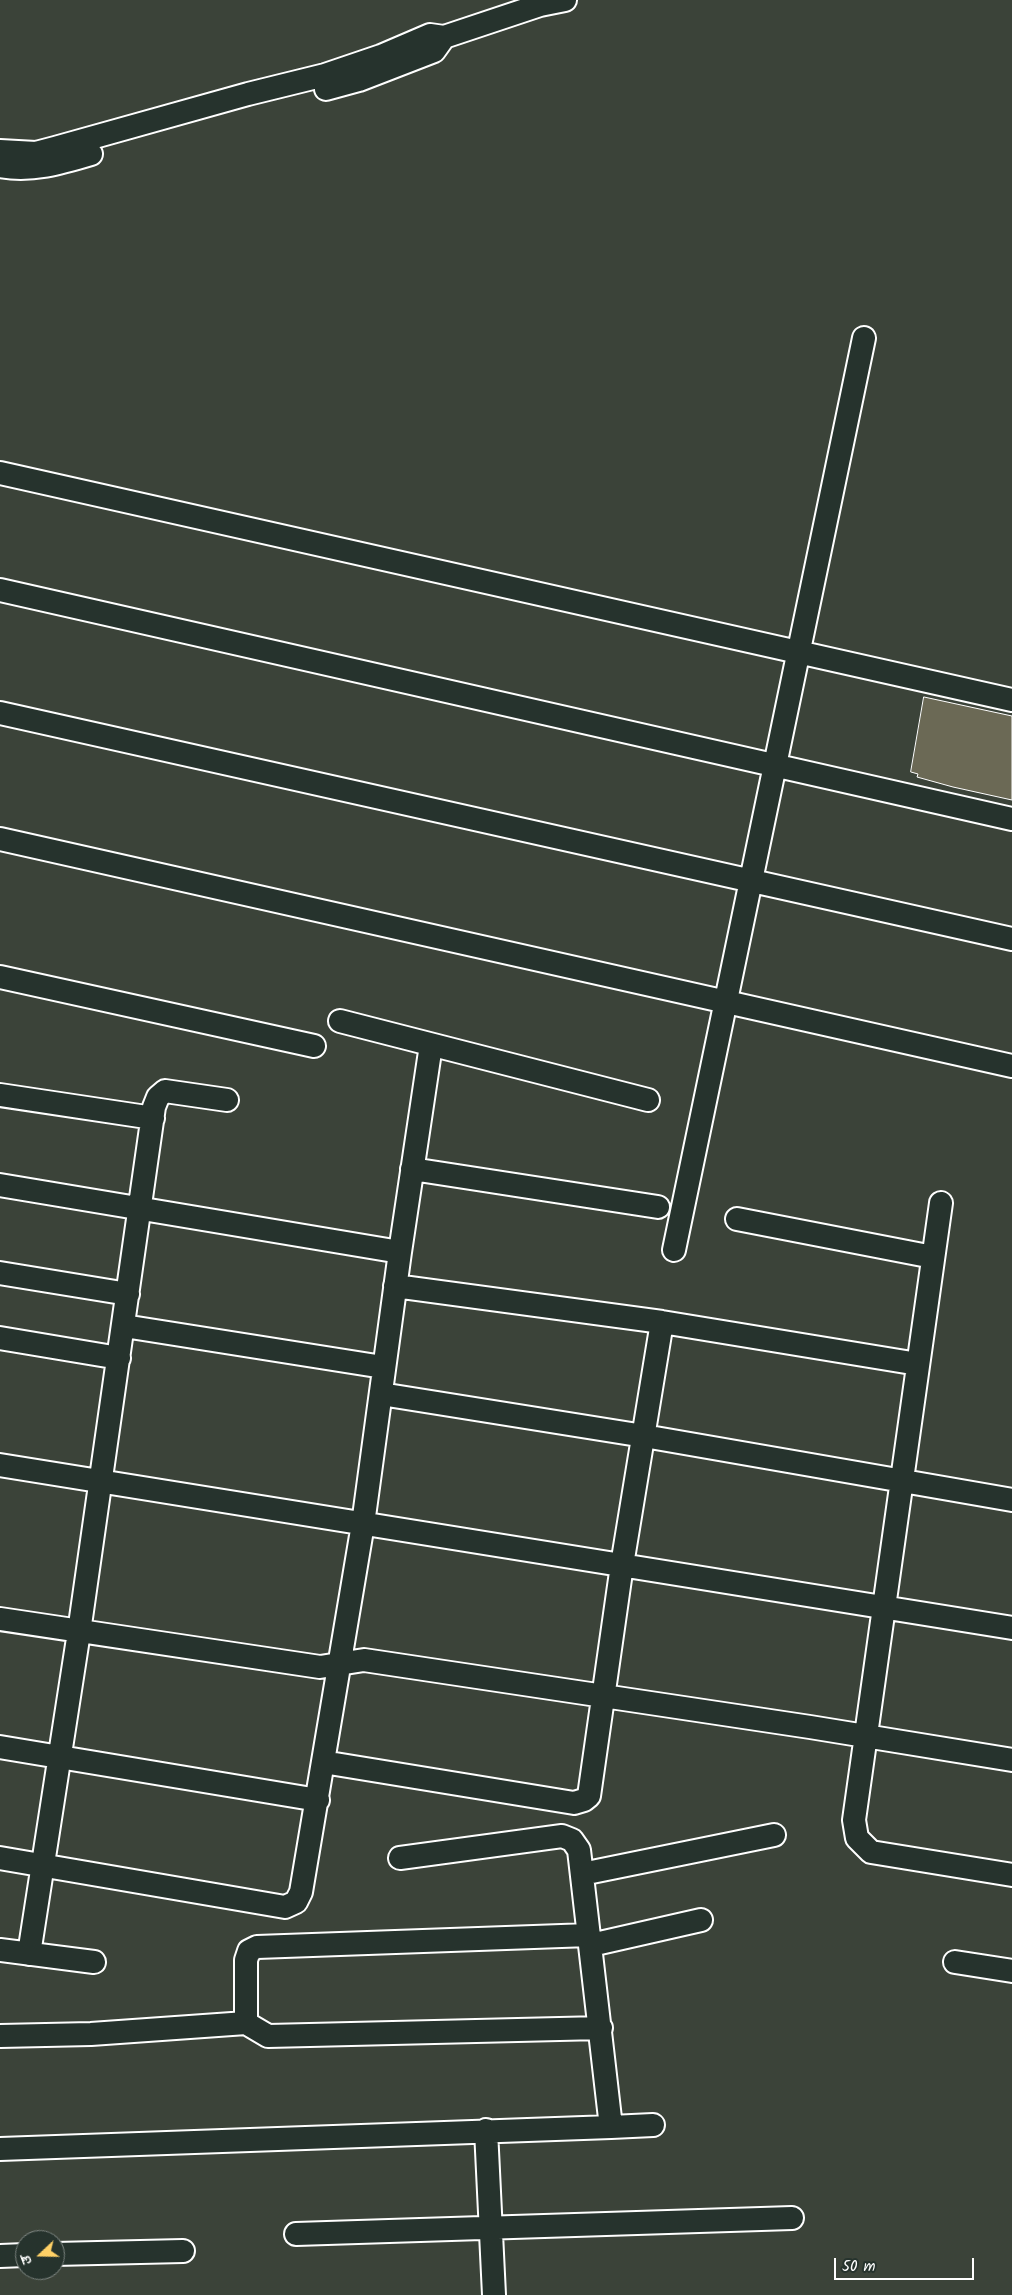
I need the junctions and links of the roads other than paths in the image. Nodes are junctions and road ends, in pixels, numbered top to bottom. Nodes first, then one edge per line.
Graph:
1 (565, 0) edge
2 (531, 4) edge
3 (444, 37) junction
4 (0, 151) edge
5 (0, 166) edge
6 (864, 338) dead end
7 (0, 473) edge
8 (0, 590) edge
9 (798, 652) junction
10 (1012, 700) edge
11 (0, 713) edge
12 (775, 766) junction
13 (1012, 819) edge
14 (0, 839) edge
15 (751, 881) junction
16 (1012, 940) edge
17 (0, 977) edge
18 (724, 1002) junction
19 (340, 1021) dead end
20 (431, 1045) junction
21 (314, 1046) dead end
22 (1012, 1066) edge
23 (0, 1095) edge
24 (227, 1100) dead end
25 (648, 1100) dead end
26 (153, 1118) junction
27 (412, 1169) junction
28 (0, 1185) edge
29 (941, 1203) dead end
30 (658, 1207) dead end
31 (140, 1208) junction
32 (737, 1219) dead end
33 (674, 1250) dead end
34 (400, 1252) junction
35 (933, 1257) junction
36 (0, 1273) edge
37 (395, 1286) junction
38 (128, 1294) junction
39 (662, 1322) junction
40 (124, 1326) junction
41 (0, 1338) edge
42 (119, 1358) junction
43 (918, 1364) junction
44 (383, 1367) junction
45 (381, 1394) junction
46 (644, 1436) junction
47 (0, 1465) edge
48 (903, 1481) junction
49 (101, 1482) junction
50 (1012, 1500) edge
51 (363, 1524) junction
52 (622, 1565) junction
53 (884, 1608) junction
54 (0, 1619) edge
55 (1012, 1628) edge
56 (79, 1632) junction
57 (339, 1664) junction
58 (604, 1697) junction
59 (866, 1736) junction
60 (0, 1747) edge
61 (60, 1756) junction
62 (1012, 1760) edge
63 (324, 1762) junction
64 (318, 1800) junction
65 (774, 1835) dead end
66 (0, 1858) edge
67 (400, 1858) dead end
68 (43, 1866) junction
69 (582, 1874) junction
70 (1012, 1875) edge
71 (701, 1920) dead end
72 (590, 1940) junction
73 (0, 1950) edge
74 (29, 1954) junction
75 (94, 1962) dead end
76 (955, 1962) dead end
77 (1012, 1971) edge
78 (246, 2023) junction
79 (601, 2028) junction
80 (0, 2036) edge
81 (653, 2125) dead end
82 (611, 2127) junction
83 (486, 2130) junction
84 (0, 2149) edge
85 (792, 2218) dead end
86 (491, 2226) junction
87 (296, 2234) dead end
88 (183, 2251) dead end
89 (65, 2254) edge
90 (15, 2255) edge
91 (0, 2256) edge
92 (494, 2295) edge

1 - 2 street
2 - 3 street
3 - 4 street
3 - 5 street
6 - 9 street
7 - 9 street
8 - 12 street
9 - 10 street
9 - 12 street
11 - 15 street
12 - 13 street
12 - 15 street
14 - 18 street
15 - 16 street
15 - 18 street
17 - 21 street
18 - 22 street
18 - 33 street
19 - 20 street
20 - 25 street
20 - 27 street
23 - 26 street
24 - 26 street
26 - 31 street
27 - 30 street
27 - 34 street
28 - 31 street
29 - 35 street
31 - 34 street
31 - 38 street
32 - 35 street
34 - 37 street
35 - 43 street
36 - 38 street
37 - 39 street
37 - 44 street
38 - 40 street
39 - 43 street
39 - 46 street
40 - 42 street
40 - 44 street
41 - 42 street
42 - 49 street
43 - 48 street
44 - 45 street
45 - 46 street
45 - 51 street
46 - 48 street
46 - 52 street
47 - 49 street
48 - 50 street
48 - 53 street
49 - 51 street
49 - 56 street
51 - 52 street
51 - 57 street
52 - 53 street
52 - 58 street
53 - 55 street
53 - 59 street
54 - 56 street
56 - 57 street
56 - 61 street
57 - 58 street
57 - 63 street
58 - 59 street
58 - 63 street
59 - 62 street
59 - 70 street
60 - 61 street
61 - 64 street
61 - 68 street
63 - 64 street
64 - 68 street
65 - 69 street
66 - 68 street
67 - 69 street
68 - 74 street
69 - 72 street
71 - 72 street
72 - 78 street
72 - 79 street
73 - 74 street
74 - 75 street
76 - 77 street
78 - 79 street
78 - 80 street
79 - 82 street
81 - 82 street
82 - 83 street
83 - 84 street
83 - 86 street
85 - 86 street
86 - 87 street
86 - 92 street
88 - 89 street
90 - 91 street

